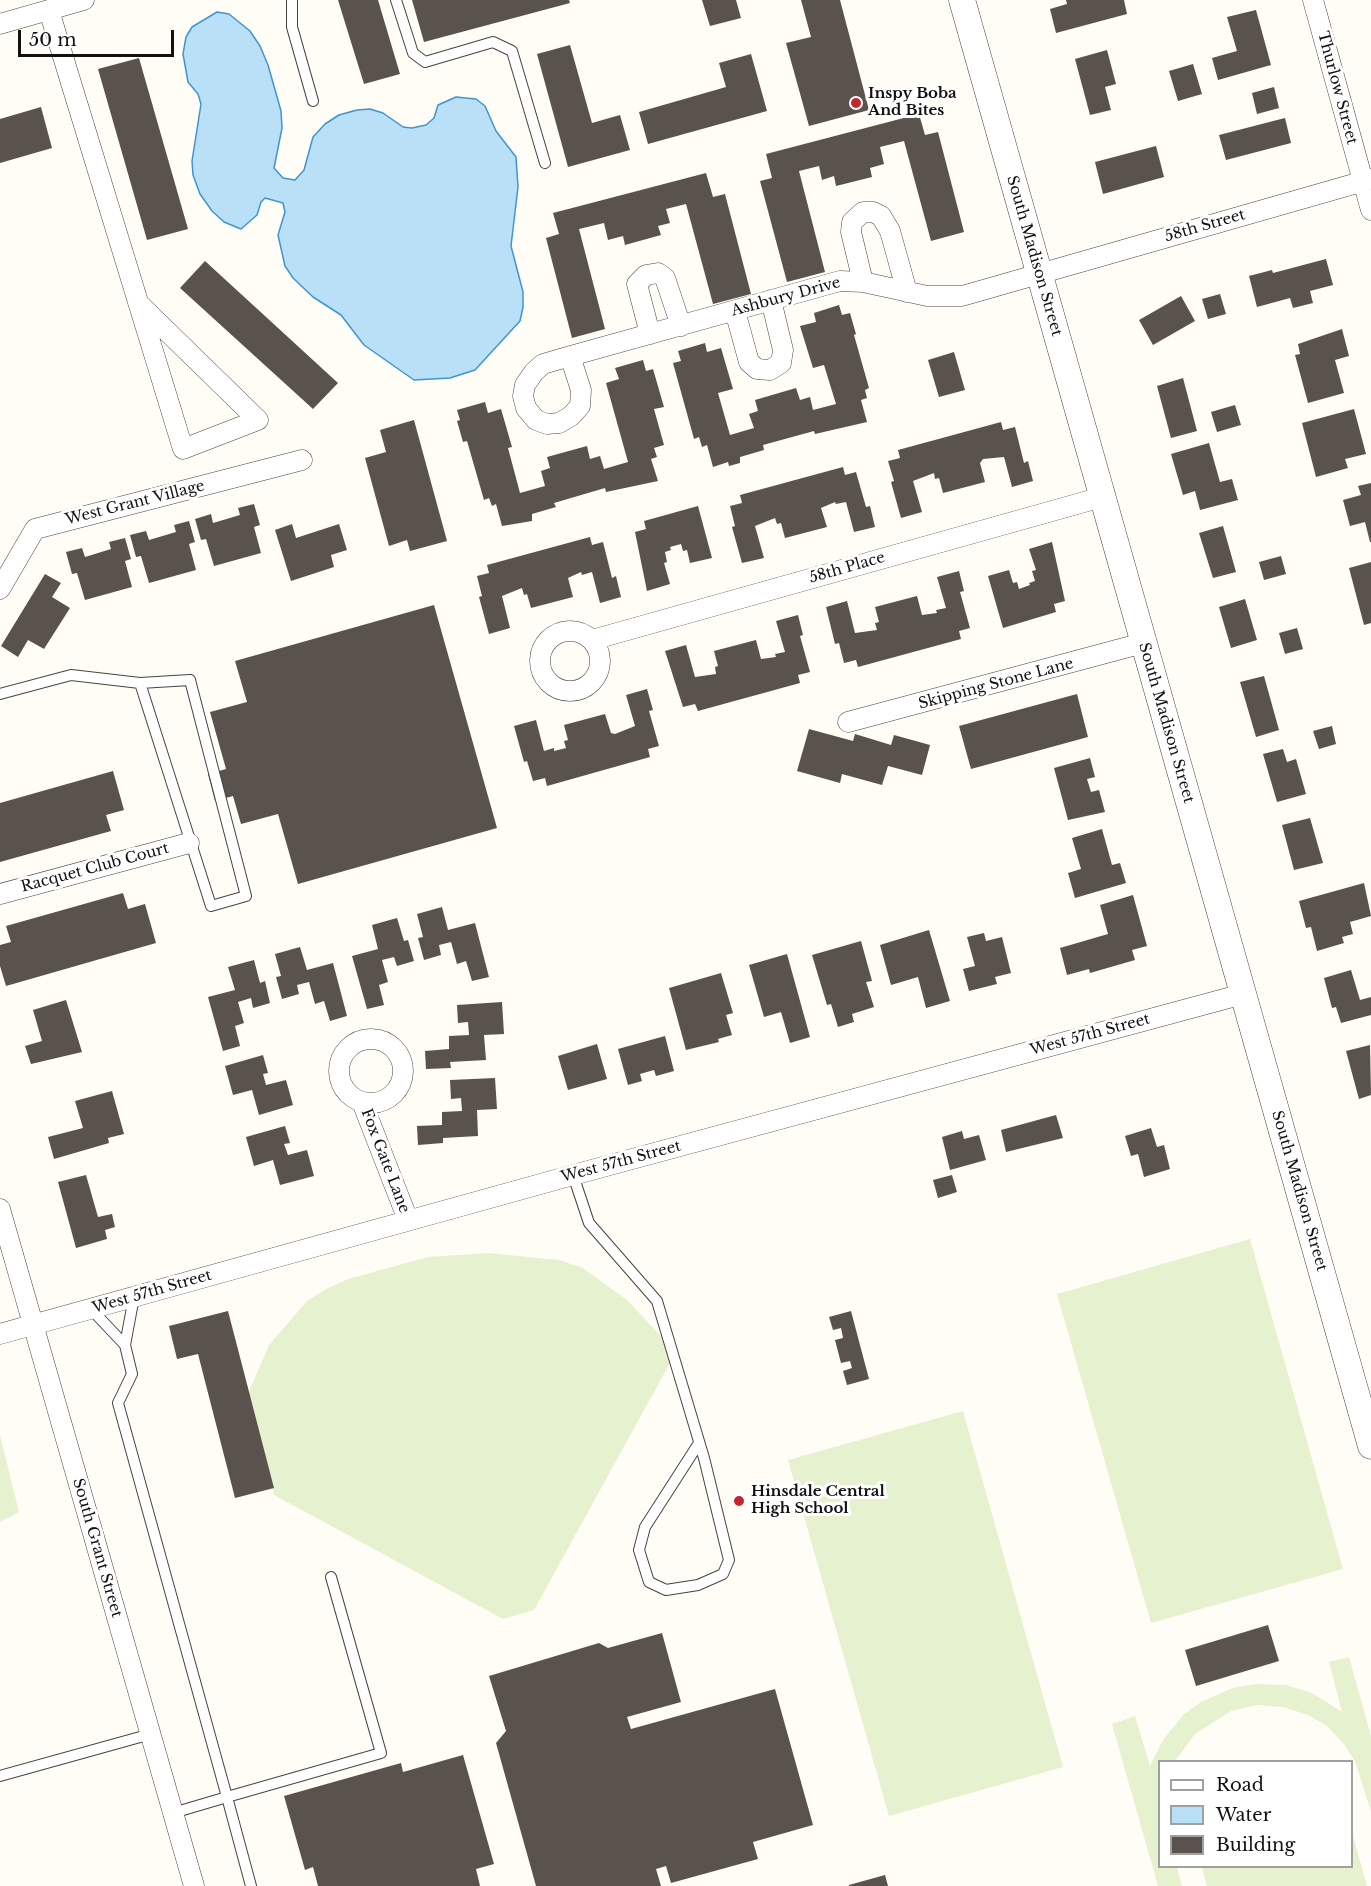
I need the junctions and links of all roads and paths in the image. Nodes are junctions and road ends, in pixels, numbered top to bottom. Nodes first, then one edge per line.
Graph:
1 (84, 0) edge
2 (292, 0) edge
3 (396, 0) edge
4 (962, 0) edge
5 (1313, 0) edge
6 (49, 10) junction
7 (0, 24) edge
8 (313, 101) dead end
9 (545, 162) dead end
10 (1367, 180) edge
11 (1371, 210) edge
12 (1039, 273) junction
13 (863, 282) junction
14 (907, 292) junction
15 (771, 300) junction
16 (138, 303) junction
17 (735, 311) junction
18 (681, 326) junction
19 (650, 334) junction
20 (570, 356) dead end
21 (302, 460) dead end
22 (1102, 497) junction
23 (0, 589) edge
24 (592, 640) dead end
25 (1143, 643) junction
26 (140, 683) junction
27 (0, 694) edge
28 (848, 722) dead end
29 (189, 843) junction
30 (0, 894) edge
31 (1243, 994) junction
32 (362, 1102) dead end
33 (573, 1175) junction
34 (0, 1209) edge
35 (408, 1220) junction
36 (134, 1297) junction
37 (91, 1309) junction
38 (33, 1325) junction
39 (0, 1334) edge
40 (126, 1345) junction
41 (699, 1443) junction
42 (1371, 1446) edge
43 (331, 1577) dead end
44 (150, 1734) junction
45 (0, 1776) edge
46 (227, 1797) junction
47 (173, 1813) junction
48 (194, 1886) edge
49 (251, 1886) edge

1 - 6 street
2 - 8 lane
3 - 9 lane
4 - 12 street, South Madison Street
5 - 10 street, Thurlow Street
6 - 7 street
6 - 16 street
10 - 11 street, Thurlow Street
10 - 12 street, 58th Street
12 - 14 street, Ashbury Drive
12 - 22 street, South Madison Street
13 - 14 street, Ashbury Drive
13 - 14 street
13 - 15 street, Ashbury Drive
15 - 17 street, Ashbury Drive
15 - 17 street
16 - 16 street
17 - 18 street, Ashbury Drive
18 - 19 street, Ashbury Drive
18 - 19 street
19 - 20 street, Ashbury Drive
21 - 23 street, West Grant Village
22 - 24 street, 58th Place
22 - 25 street, South Madison Street
25 - 28 street, Skipping Stone Lane
25 - 31 street, South Madison Street
26 - 27 lane
26 - 29 lane
26 - 29 lane
29 - 30 street, Racquet Club Court
31 - 33 street, West 57th Street
31 - 42 street, South Madison Street
32 - 35 street, Fox Gate Lane
33 - 35 street, West 57th Street
33 - 41 lane
34 - 38 street, South Grant Street
35 - 36 street, West 57th Street
36 - 37 street, West 57th Street
36 - 40 lane
37 - 38 street, West 57th Street
37 - 40 lane
38 - 39 street, West 57th Street
38 - 44 street, South Grant Street
40 - 46 lane
41 - 41 lane
43 - 46 lane
44 - 45 lane
44 - 47 street, South Grant Street
46 - 47 lane
46 - 49 lane
47 - 48 street, South Grant Street

